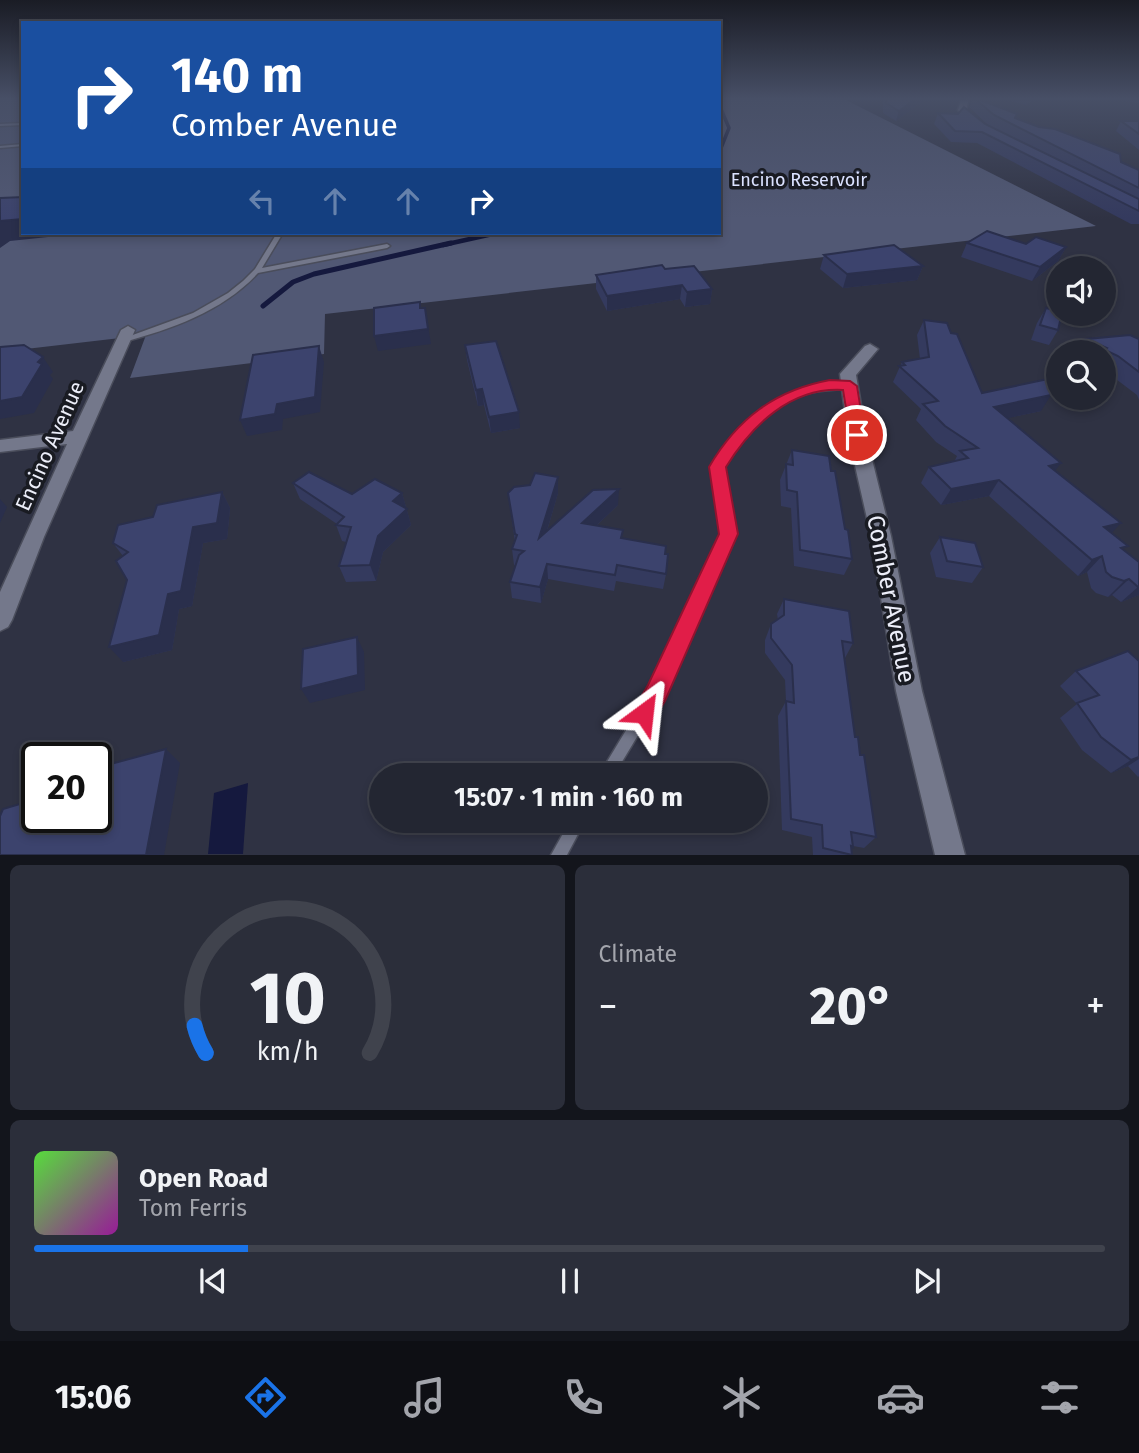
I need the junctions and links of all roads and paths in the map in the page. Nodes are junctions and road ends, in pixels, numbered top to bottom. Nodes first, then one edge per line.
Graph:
1 (21, 145) edge
2 (0, 147) edge
3 (279, 235) edge
4 (387, 246) dead end
5 (257, 271) junction
6 (126, 335) joint
7 (870, 349) dead end
8 (850, 386) junction
9 (79, 436) junction
10 (0, 446) edge
11 (0, 620) edge
12 (613, 763) edge
13 (571, 833) edge
14 (558, 855) edge
15 (950, 855) edge

1 - 2 lane
3 - 5 lane
4 - 5 lane
5 - 6 lane
6 - 9 street, Encino Avenue
7 - 8 street
8 - 12 lane
8 - 15 street, Comber Avenue
9 - 10 street
9 - 11 street, Encino Avenue
13 - 14 lane

